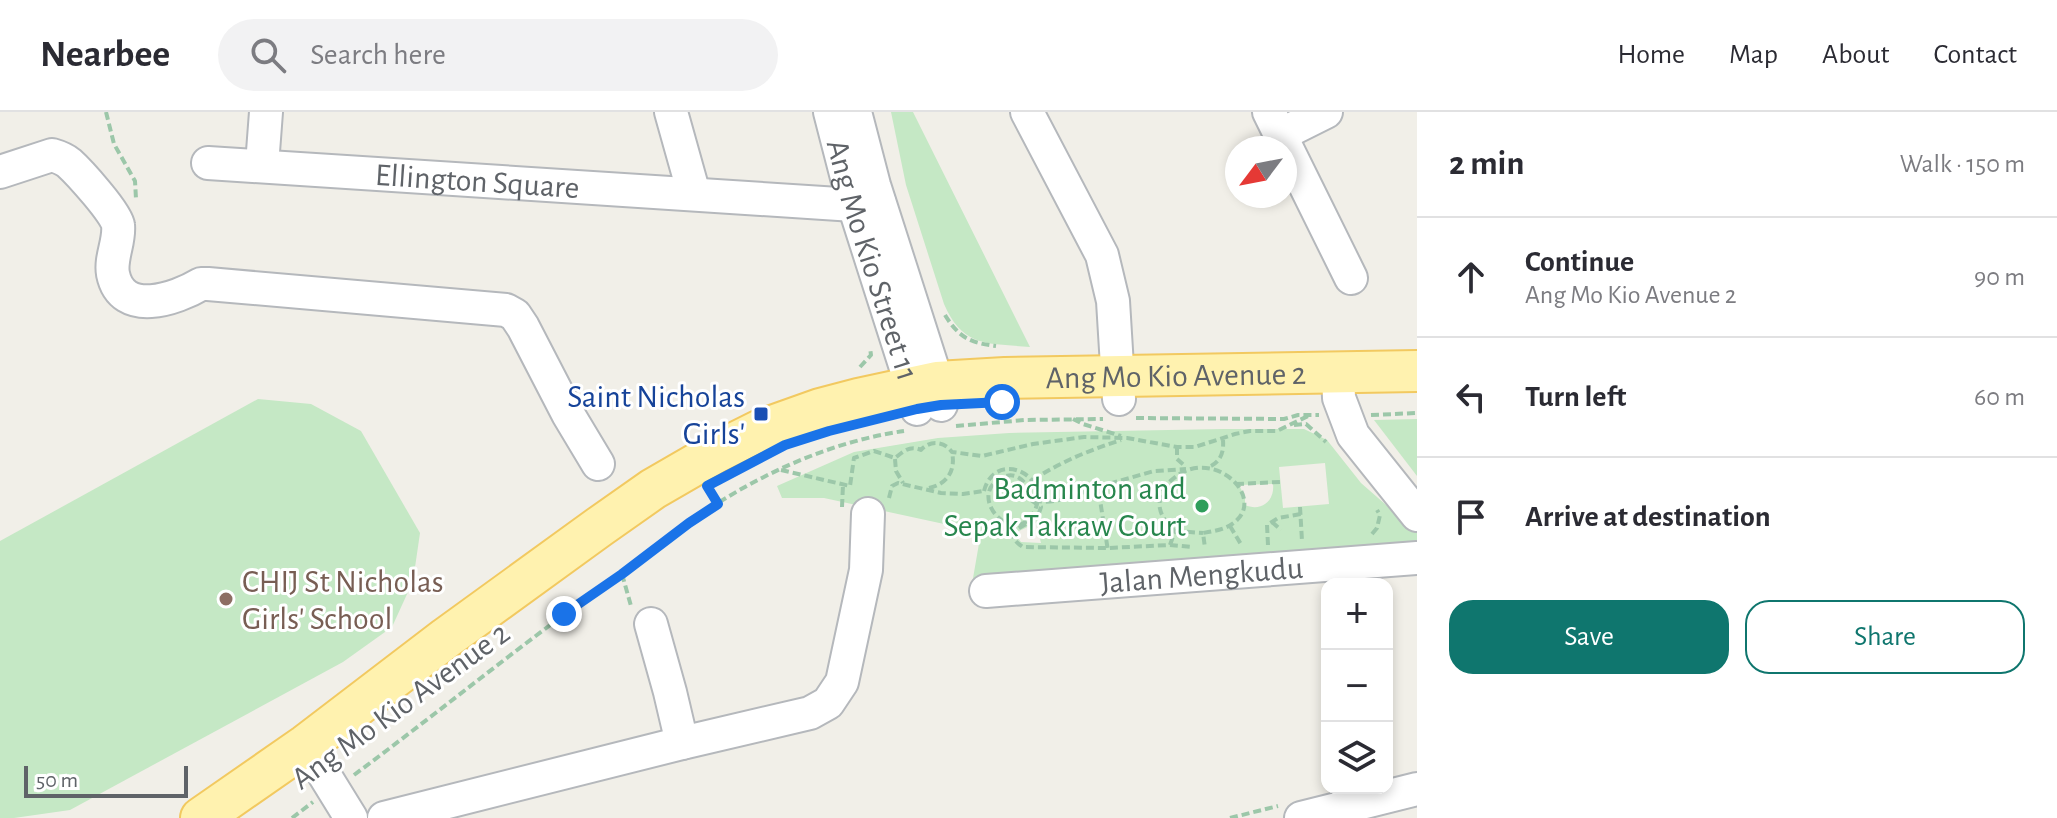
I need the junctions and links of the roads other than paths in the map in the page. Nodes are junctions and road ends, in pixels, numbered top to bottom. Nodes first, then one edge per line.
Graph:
1 (266, 112) edge
2 (671, 112) edge
3 (830, 112) edge
4 (855, 112) edge
5 (1027, 112) edge
6 (1326, 112) edge
7 (1275, 124) edge
8 (208, 163) dead end
9 (262, 165) junction
10 (0, 172) edge
11 (694, 194) junction
12 (867, 204) junction
13 (1351, 278) dead end
14 (1417, 371) edge
15 (1417, 396) edge
16 (1333, 401) junction
17 (1120, 403) junction
18 (927, 407) junction
19 (598, 464) dead end
20 (871, 502) road end
21 (1417, 515) edge
22 (1417, 558) edge
23 (986, 591) dead end
24 (651, 624) dead end
25 (682, 743) junction
26 (319, 766) junction
27 (1417, 789) edge
28 (1358, 812) edge
29 (201, 818) edge
30 (247, 818) edge
31 (351, 818) edge
32 (384, 818) edge
33 (1301, 818) edge

1 - 9 street
2 - 11 street
3 - 12 street, Ang Mo Kio Street 11
4 - 12 street, Ang Mo Kio Street 11
5 - 17 street
6 - 7 street
7 - 13 street
8 - 9 street, Ellington Square
9 - 11 street, Ellington Square
10 - 19 street
11 - 12 street, Ellington Square
12 - 18 street, Ang Mo Kio Street 11
14 - 16 main road, Ang Mo Kio Avenue 2
15 - 16 main road, Ang Mo Kio Avenue 2
16 - 17 main road, Ang Mo Kio Avenue 2
16 - 21 street
17 - 18 main road, Ang Mo Kio Avenue 2
18 - 26 main road, Ang Mo Kio Avenue 2
18 - 26 main road, Ang Mo Kio Avenue 2
20 - 25 street
22 - 23 street, Jalan Mengkudu
24 - 25 street
25 - 32 street
26 - 29 main road, Ang Mo Kio Avenue 2
26 - 30 main road, Ang Mo Kio Avenue 2
26 - 31 street
27 - 28 street
28 - 33 street

